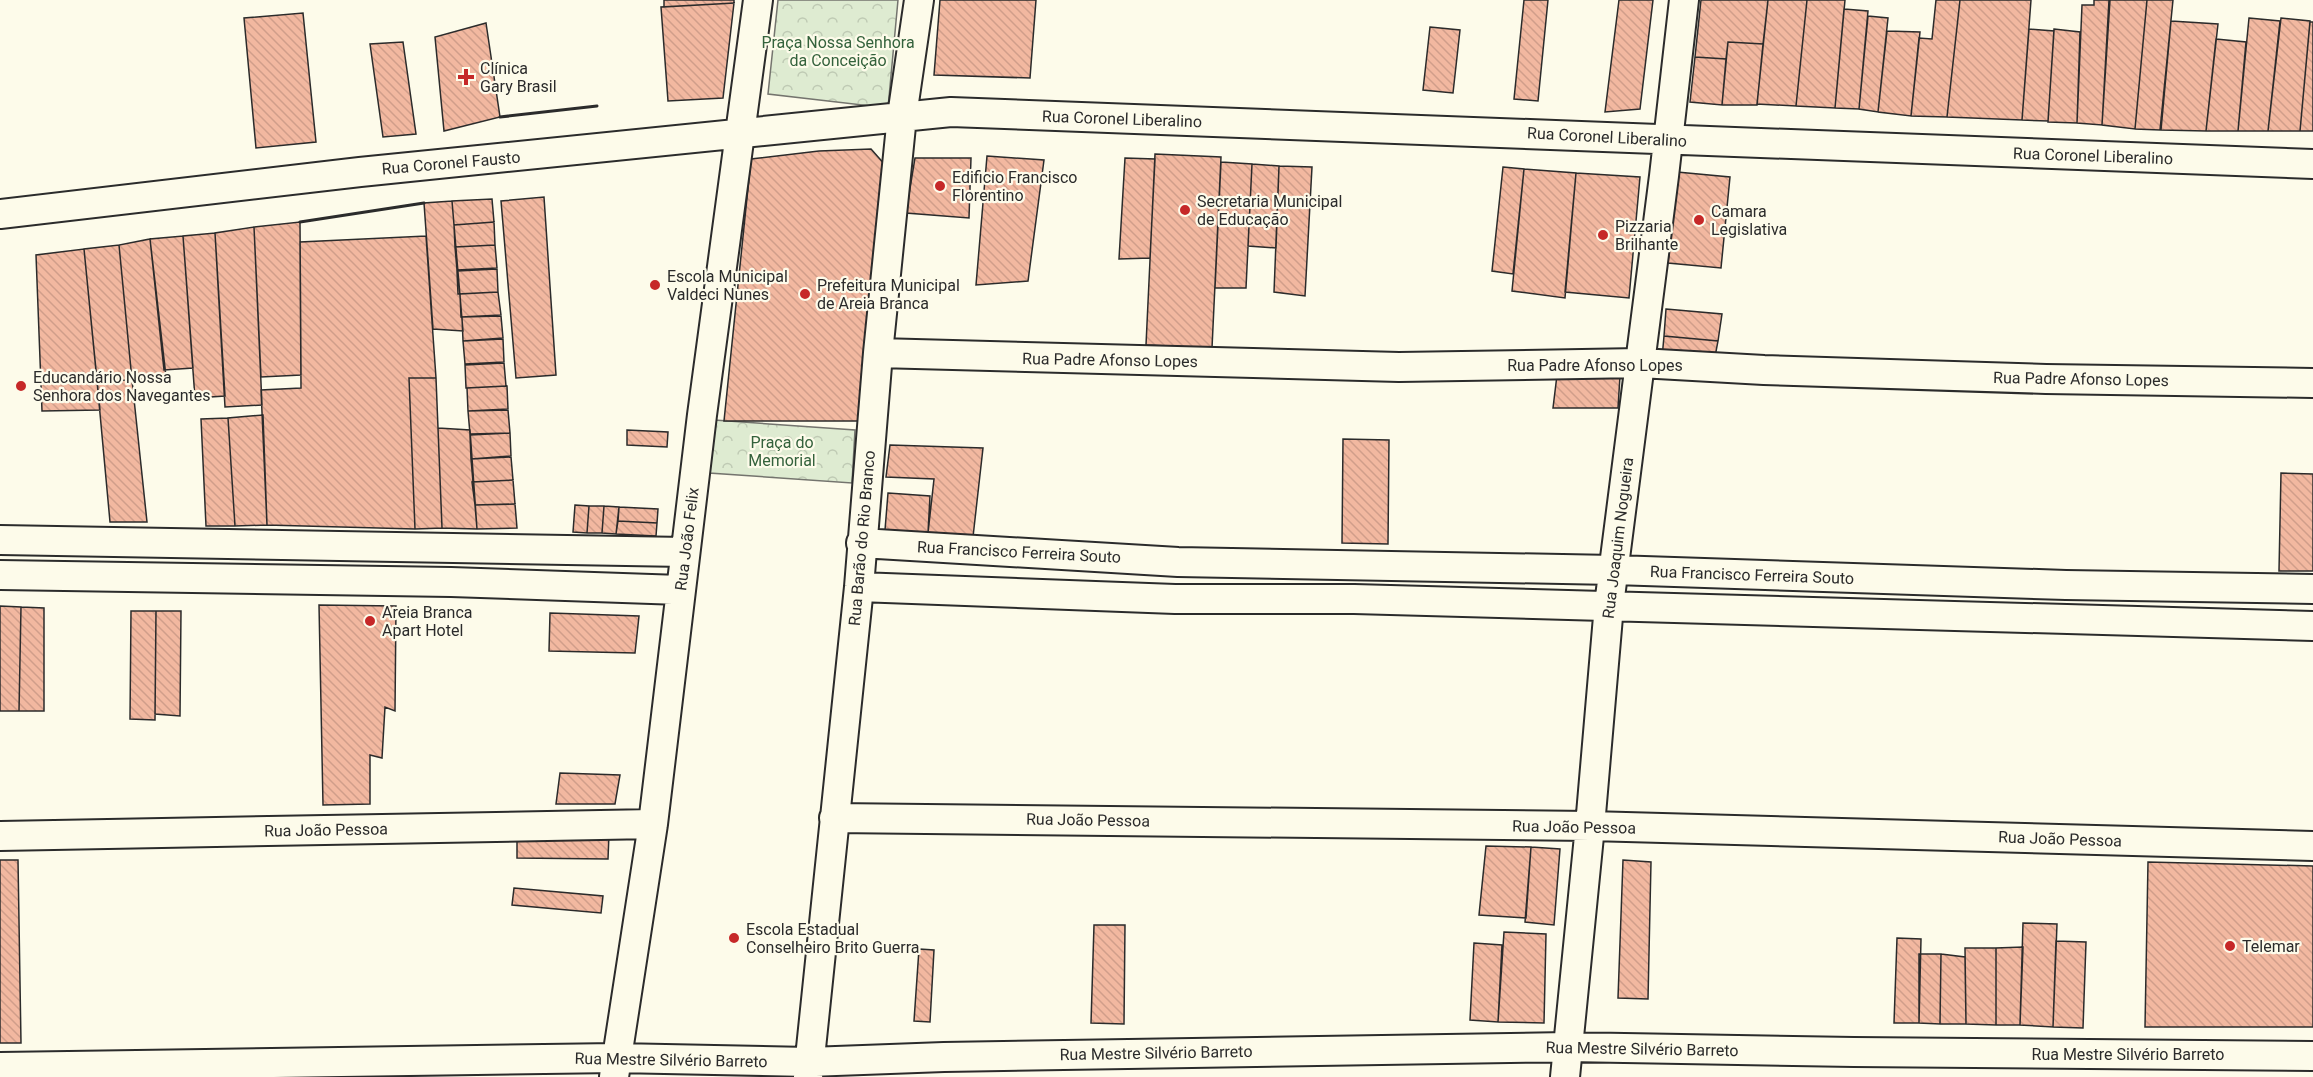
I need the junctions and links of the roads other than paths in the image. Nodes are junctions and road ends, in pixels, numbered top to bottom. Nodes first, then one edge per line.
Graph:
1 (758, 0) edge
2 (919, 0) edge
3 (1684, 0) edge
4 (902, 116) junction
5 (738, 135) junction
6 (1669, 140) junction
7 (2313, 164) edge
8 (0, 214) edge
9 (878, 353) junction
10 (1640, 363) junction
11 (2313, 383) edge
12 (0, 540) edge
13 (36, 541) junction
14 (861, 543) junction
15 (252, 546) junction
16 (372, 547) junction
17 (451, 549) junction
18 (685, 552) junction
19 (1178, 562) junction
20 (1401, 567) junction
21 (1614, 570) junction
22 (0, 575) edge
23 (34, 575) junction
24 (252, 578) junction
25 (371, 581) junction
26 (451, 582) junction
27 (2066, 585) junction
28 (859, 587) junction
29 (2313, 589) edge
30 (680, 590) junction
31 (1175, 599) junction
32 (1402, 600) junction
33 (1609, 605) junction
34 (2063, 620) junction
35 (2313, 626) edge
36 (834, 818) junction
37 (653, 824) junction
38 (1590, 826) junction
39 (0, 836) edge
40 (2313, 846) edge
41 (1568, 1047) junction
42 (2313, 1056) edge
43 (615, 1067) edge
44 (0, 1068) edge
45 (809, 1070) edge
46 (1565, 1077) edge

1 - 5 street, Rua João Felix
2 - 4 street, Rua Barão do Rio Branco
3 - 6 street, Rua Joaquim Nogueira
4 - 5 street, Rua Coronel Fausto
4 - 6 street, Rua Coronel Liberalino
4 - 9 street, Rua Barão do Rio Branco
5 - 8 street, Rua Coronel Fausto
5 - 18 street, Rua João Felix
6 - 7 street, Rua Coronel Liberalino
6 - 10 street, Rua Joaquim Nogueira
9 - 10 street, Rua Padre Afonso Lopes
9 - 14 street, Rua Barão do Rio Branco
10 - 11 street, Rua Padre Afonso Lopes
10 - 21 street, Rua Joaquim Nogueira
12 - 13 street
13 - 15 street
13 - 23 street
14 - 19 street, Rua Francisco Ferreira Souto
14 - 28 street, Rua Barão do Rio Branco
15 - 16 street
15 - 24 street
16 - 17 street
16 - 25 street
17 - 18 street
17 - 26 street
18 - 30 street, Rua João Felix
19 - 20 street, Rua Francisco Ferreira Souto
19 - 31 street
20 - 21 street, Rua Francisco Ferreira Souto
20 - 32 street
21 - 27 street, Rua Francisco Ferreira Souto
21 - 33 street, Rua Joaquim Nogueira
22 - 23 street
23 - 24 street
24 - 25 street
25 - 26 street
26 - 30 street
27 - 29 street, Rua Francisco Ferreira Souto
27 - 34 street
28 - 31 street
28 - 36 street, Rua Barão do Rio Branco
30 - 37 street, Rua João Felix
31 - 32 street
32 - 33 street
33 - 34 street
33 - 38 street, Rua Joaquim Nogueira
34 - 35 street
36 - 38 street, Rua João Pessoa
36 - 45 street, Rua Barão do Rio Branco
37 - 39 street, Rua João Pessoa
37 - 43 street, Rua João Felix
38 - 40 street, Rua João Pessoa
38 - 41 street, Rua Joaquim Nogueira
41 - 42 street, Rua Mestre Silvério Barreto
41 - 45 street, Rua Mestre Silvério Barreto
41 - 46 street, Rua Joaquim Nogueira
43 - 44 street, Rua Mestre Silvério Barreto
43 - 45 street, Rua Mestre Silvério Barreto

